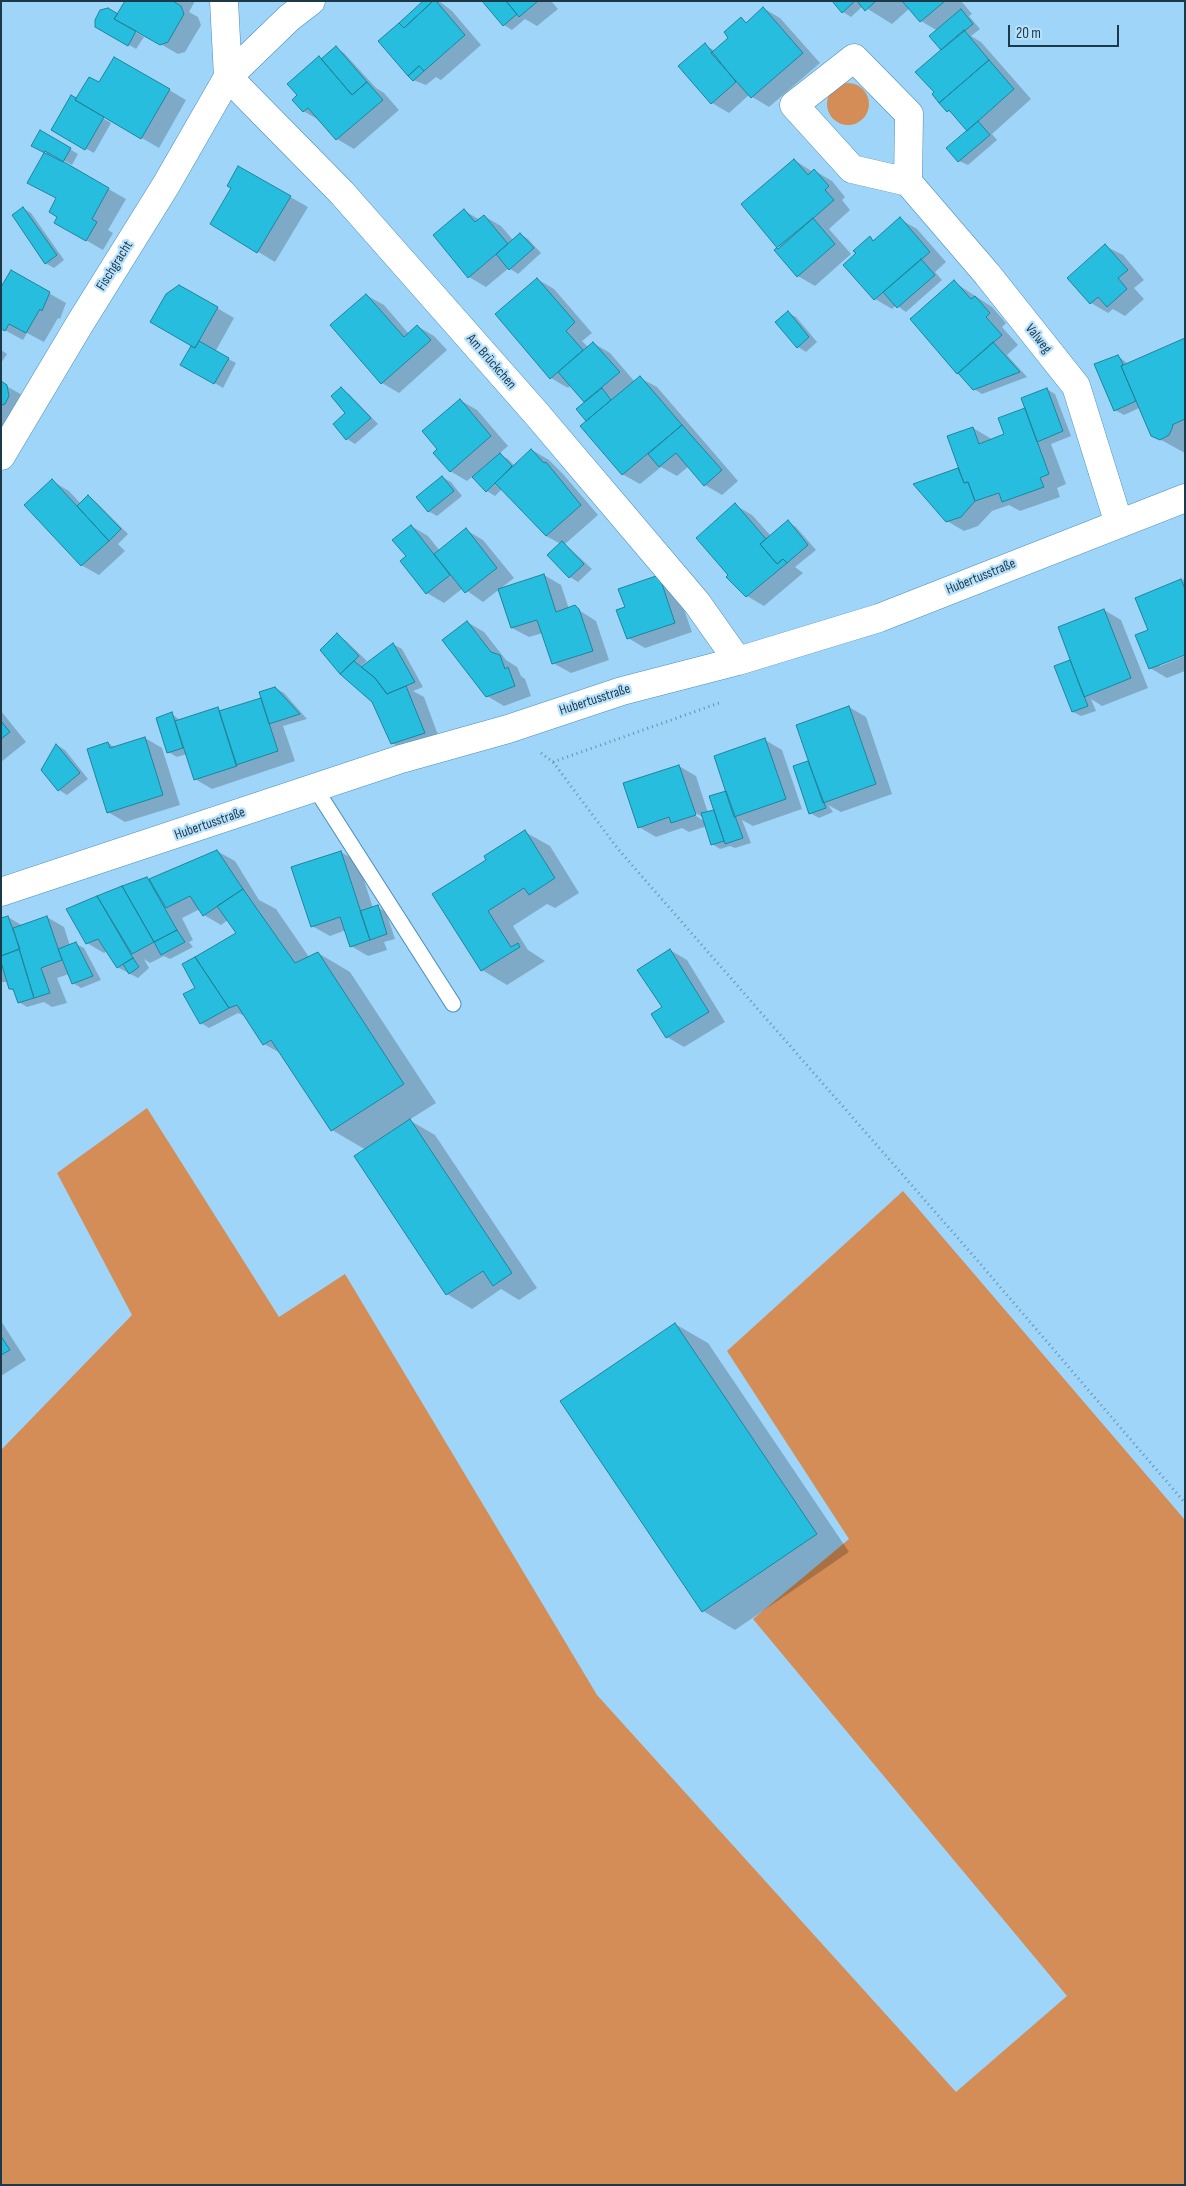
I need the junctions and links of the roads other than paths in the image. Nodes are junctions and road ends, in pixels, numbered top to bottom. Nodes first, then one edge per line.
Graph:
1 (224, 1) edge
2 (311, 1) edge
3 (228, 77) junction
4 (908, 182) junction
5 (1, 456) edge
6 (1185, 498) edge
7 (1119, 524) junction
8 (738, 661) junction
9 (316, 788) junction
10 (1, 892) edge
11 (453, 1004) dead end

1 - 3 street
2 - 3 street, Fischgracht
3 - 5 street, Fischgracht
3 - 8 street, Am Brückchen
4 - 4 street
4 - 7 street, Valweg
6 - 7 street, Hubertusstraße
7 - 8 street, Hubertusstraße
8 - 9 street, Hubertusstraße
9 - 10 street, Hubertusstraße
9 - 11 lane

